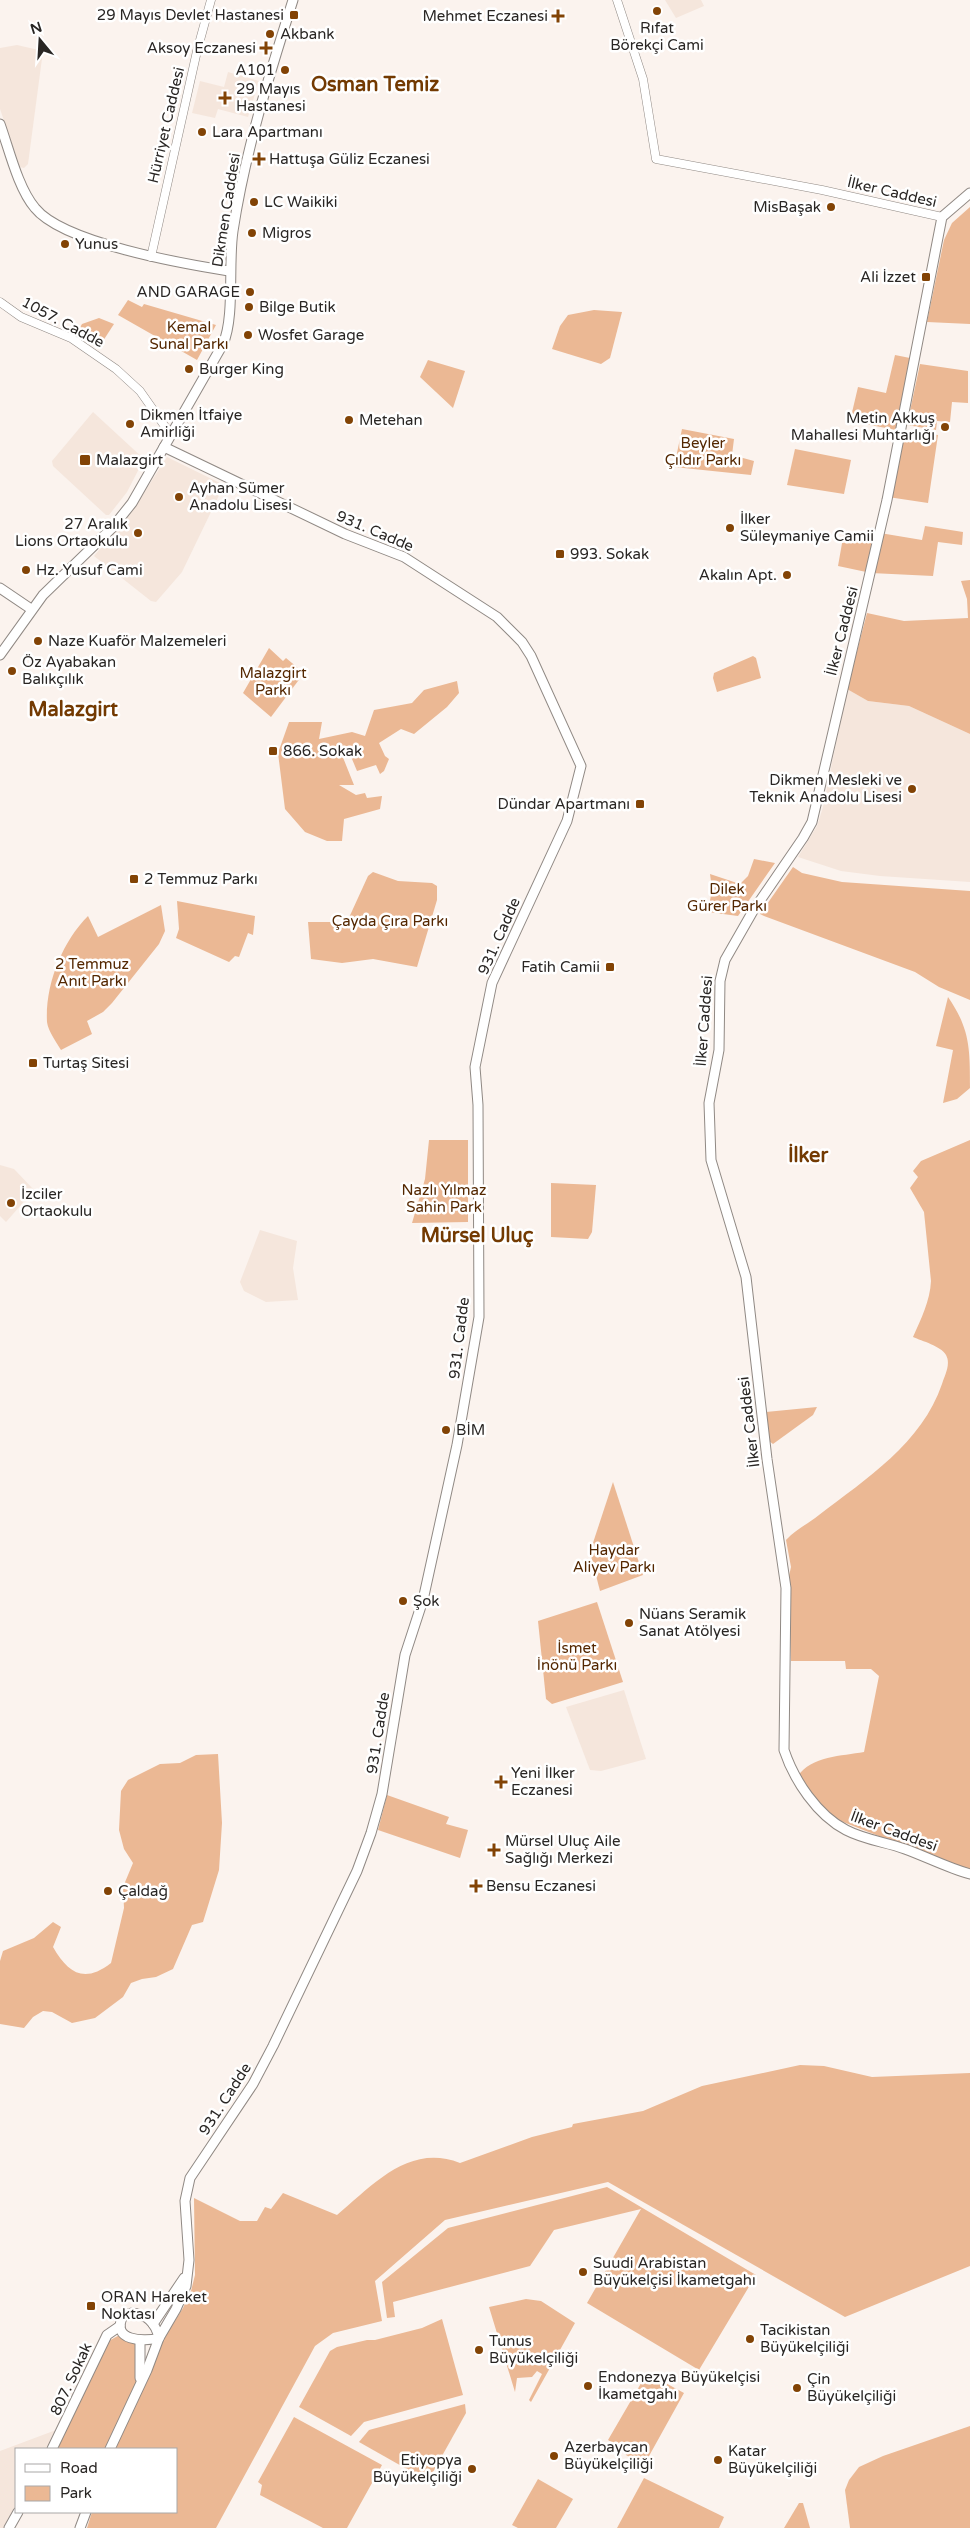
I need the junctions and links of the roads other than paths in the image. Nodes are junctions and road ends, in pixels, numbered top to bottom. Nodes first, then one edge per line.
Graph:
1 (211, 0) edge
2 (293, 0) edge
3 (617, 0) edge
4 (0, 124) edge
5 (970, 193) edge
6 (942, 218) junction
7 (151, 258) junction
8 (229, 271) junction
9 (0, 302) edge
10 (171, 435) junction
11 (164, 447) junction
12 (0, 588) edge
13 (31, 610) junction
14 (0, 655) edge
15 (970, 1874) edge
16 (187, 2274) junction
17 (153, 2324) junction
18 (120, 2326) junction
19 (159, 2338) junction
20 (140, 2342) junction
21 (139, 2385) junction
22 (52, 2448) edge
23 (110, 2448) edge
24 (17, 2513) edge
25 (86, 2513) edge
26 (9, 2528) edge
27 (80, 2528) edge

1 - 7 street, Hürriyet Caddesi
2 - 8 main road, Dikmen Caddesi
3 - 6 street, İlker Caddesi
4 - 7 main road
5 - 6 main road
6 - 15 main road, İlker Caddesi
7 - 8 main road
8 - 10 main road, Dikmen Caddesi
9 - 10 street, 1057. Cadde
10 - 11 main road, Dikmen Caddesi
11 - 13 main road, Dikmen Caddesi
11 - 16 main road, 931. Cadde
12 - 13 main road
13 - 14 main road, Dikmen Caddesi
16 - 17 main road
16 - 19 main road, 931. Cadde
17 - 18 main road, 807. Sokak
17 - 19 main road
18 - 20 main road
18 - 22 main road, 807. Sokak
19 - 20 main road
19 - 21 main road, 931. Cadde
20 - 21 main road
21 - 23 main road, 931. Cadde
24 - 26 main road
25 - 27 main road

